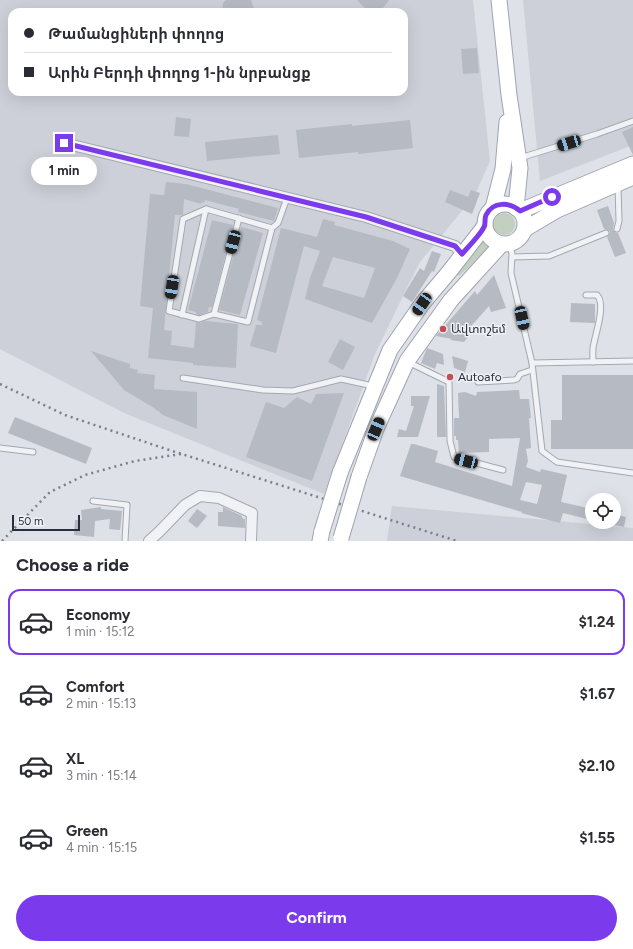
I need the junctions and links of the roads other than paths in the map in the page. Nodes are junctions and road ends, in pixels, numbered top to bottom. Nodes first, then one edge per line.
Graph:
1 (499, 0) edge
2 (509, 95) junction
3 (633, 120) edge
4 (64, 143) dead end
5 (519, 158) junction
6 (633, 164) edge
7 (633, 177) edge
8 (618, 182) junction
9 (286, 198) junction
10 (493, 208) junction
11 (206, 209) junction
12 (518, 210) junction
13 (239, 218) junction
14 (484, 227) junction
15 (272, 228) junction
16 (524, 229) junction
17 (617, 229) dead end
18 (606, 233) dead end
19 (508, 249) junction
20 (462, 254) junction
21 (586, 295) dead end
22 (214, 314) junction
23 (182, 315) junction
24 (407, 361) junction
25 (633, 361) edge
26 (593, 362) junction
27 (532, 363) junction
28 (532, 370) junction
29 (183, 378) dead end
30 (478, 382) dead end
31 (376, 386) junction
32 (0, 448) edge
33 (33, 452) dead end
34 (503, 470) dead end
35 (633, 474) edge
36 (93, 501) dead end
37 (321, 536) edge
38 (340, 539) edge
39 (125, 541) edge
40 (149, 541) edge
41 (251, 541) edge

1 - 2 main road
2 - 5 main road
2 - 10 main road
3 - 5 lane
4 - 9 street
5 - 12 main road
6 - 12 main road
7 - 8 main road
8 - 16 main road
8 - 17 lane
9 - 15 lane
9 - 20 street
10 - 12 main road
10 - 14 main road
11 - 13 lane
11 - 23 lane
11 - 23 lane
12 - 16 main road
13 - 15 lane
13 - 22 lane
14 - 19 main road
14 - 20 main road
15 - 22 lane
16 - 19 main road
18 - 19 lane
19 - 24 main road
19 - 27 lane
20 - 31 main road
21 - 26 lane
22 - 23 lane
24 - 34 lane
24 - 38 main road, bridge
25 - 26 lane
26 - 27 lane
27 - 28 lane
28 - 30 lane
28 - 35 lane
29 - 31 lane
31 - 37 main road, bridge
32 - 33 lane
36 - 39 lane
40 - 41 street

